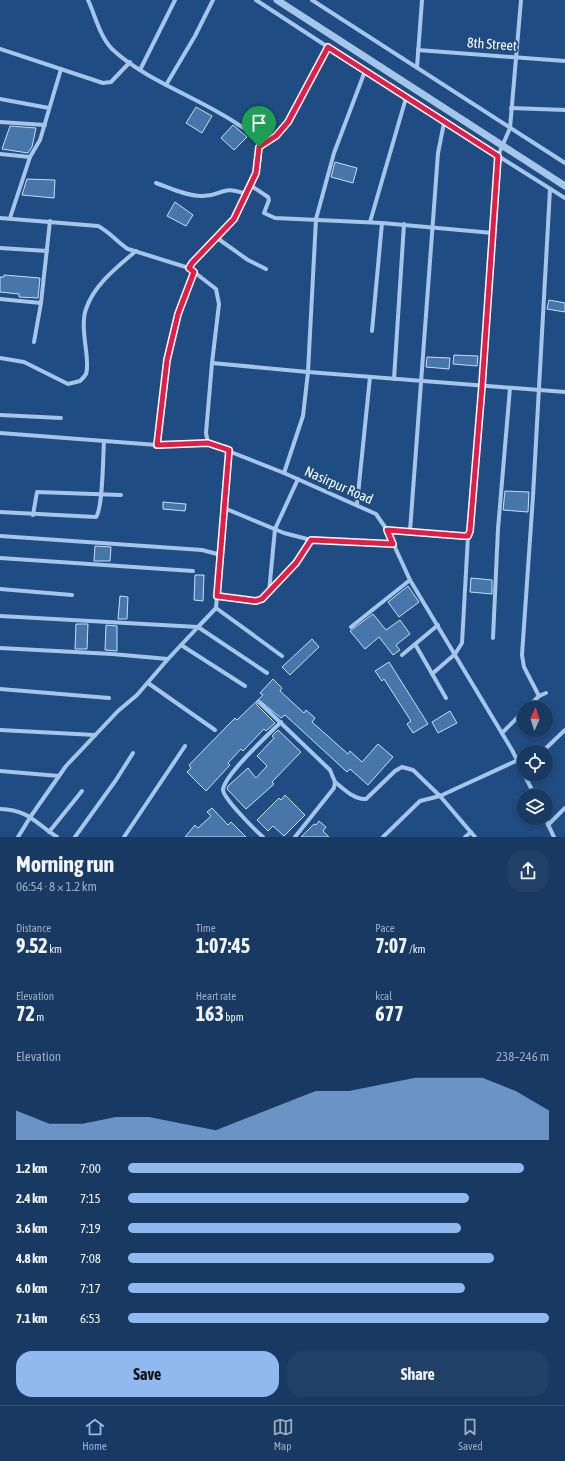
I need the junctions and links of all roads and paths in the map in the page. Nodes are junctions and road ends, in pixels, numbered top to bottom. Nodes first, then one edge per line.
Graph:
1 (88, 0) edge
2 (175, 0) edge
3 (213, 0) edge
4 (256, 0) edge
5 (277, 0) edge
6 (312, 0) edge
7 (422, 0) edge
8 (521, 0) edge
9 (328, 47) junction
10 (0, 49) edge
11 (418, 50) junction
12 (516, 56) junction
13 (565, 60) edge
14 (130, 62) junction
15 (417, 67) junction
16 (61, 69) junction
17 (140, 70) junction
18 (365, 71) junction
19 (166, 84) junction
20 (406, 98) junction
21 (0, 99) edge
22 (49, 108) junction
23 (511, 108) junction
24 (565, 110) edge
25 (0, 122) edge
26 (444, 123) junction
27 (45, 125) junction
28 (510, 128) junction
29 (504, 145) junction
30 (259, 147) junction
31 (0, 154) edge
32 (498, 156) junction
33 (30, 157) junction
34 (565, 163) edge
35 (156, 183) dead end
36 (250, 185) junction
37 (565, 186) edge
38 (550, 188) junction
39 (246, 194) junction
40 (565, 198) edge
41 (0, 218) edge
42 (10, 218) junction
43 (316, 219) junction
44 (50, 221) junction
45 (370, 222) junction
46 (382, 223) junction
47 (404, 224) junction
48 (432, 227) junction
49 (493, 233) junction
50 (217, 238) junction
51 (0, 248) edge
52 (136, 251) junction
53 (46, 252) junction
54 (189, 268) junction
55 (266, 269) dead end
56 (194, 272) junction
57 (0, 299) edge
58 (41, 303) junction
59 (372, 331) dead end
60 (34, 342) dead end
61 (0, 358) edge
62 (212, 363) junction
63 (308, 372) junction
64 (370, 377) junction
65 (394, 379) junction
66 (422, 381) junction
67 (482, 386) junction
68 (510, 388) junction
69 (540, 389) junction
70 (565, 392) edge
71 (0, 415) edge
72 (61, 418) dead end
73 (0, 433) edge
74 (104, 440) junction
75 (208, 443) junction
76 (157, 445) junction
77 (229, 450) junction
78 (284, 473) junction
79 (298, 479) junction
80 (101, 494) junction
81 (121, 495) dead end
82 (357, 504) junction
83 (224, 508) junction
84 (0, 512) edge
85 (33, 515) junction
86 (275, 529) junction
87 (387, 530) junction
88 (410, 531) junction
89 (0, 536) edge
90 (468, 536) junction
91 (311, 540) junction
92 (393, 544) junction
93 (220, 555) junction
94 (0, 558) edge
95 (193, 570) dead end
96 (410, 580) junction
97 (0, 589) edge
98 (268, 592) junction
99 (72, 595) dead end
100 (217, 596) junction
101 (216, 608) junction
102 (0, 616) edge
103 (438, 626) junction
104 (198, 627) junction
105 (351, 627) dead end
106 (493, 638) dead end
107 (415, 644) junction
108 (181, 645) junction
109 (0, 648) edge
110 (455, 654) junction
111 (402, 655) dead end
112 (282, 656) dead end
113 (168, 659) junction
114 (267, 673) dead end
115 (432, 674) junction
116 (148, 683) junction
117 (245, 686) dead end
118 (0, 689) edge
119 (546, 693) dead end
120 (539, 696) junction
121 (109, 698) dead end
122 (446, 698) dead end
123 (534, 701) edge
124 (260, 703) dead end
125 (517, 718) edge
126 (281, 722) junction
127 (0, 730) edge
128 (215, 730) dead end
129 (565, 730) edge
130 (502, 733) junction
131 (95, 735) junction
132 (549, 745) edge
133 (185, 746) dead end
134 (134, 753) dead end
135 (517, 758) edge
136 (517, 760) edge
137 (0, 771) edge
138 (59, 776) junction
139 (335, 782) junction
140 (82, 791) dead end
141 (440, 796) junction
142 (565, 808) edge
143 (0, 809) edge
144 (30, 816) junction
145 (553, 820) edge
146 (548, 825) edge
147 (49, 832) junction
148 (471, 832) junction
149 (18, 837) edge
150 (57, 837) edge
151 (75, 837) edge
152 (124, 837) edge
153 (263, 837) edge
154 (295, 837) edge
155 (383, 837) edge
156 (464, 837) edge
157 (475, 837) edge
158 (554, 837) edge

1 - 14 street
2 - 17 street
3 - 19 street
4 - 9 street
5 - 29 street
6 - 15 street
7 - 11 street
8 - 12 street
9 - 18 street
9 - 30 street
10 - 16 street
11 - 12 street, 8th Street
11 - 15 street
12 - 13 street, 8th Street
12 - 23 street
14 - 16 street
14 - 17 street
15 - 28 street
16 - 22 street
17 - 19 street
18 - 20 street
18 - 43 street
19 - 30 street
20 - 26 street
20 - 45 street
21 - 22 street
22 - 27 street
23 - 24 street
23 - 28 street
25 - 27 street
26 - 32 street
26 - 48 street
27 - 33 street
28 - 29 street
28 - 34 street
29 - 32 street
29 - 37 street
30 - 36 street
31 - 33 street
32 - 38 street
32 - 49 street
33 - 42 street
35 - 39 street
36 - 39 street
36 - 43 street
38 - 40 street
38 - 69 street
39 - 50 street
41 - 42 street
42 - 44 street
43 - 45 street
43 - 63 street
44 - 52 street
44 - 53 street
45 - 46 street
46 - 47 street
46 - 59 street
47 - 48 street
47 - 65 street
48 - 49 street
48 - 66 street
49 - 67 street
50 - 54 street
50 - 55 street
51 - 53 street
52 - 54 street
52 - 61 street
53 - 58 street
54 - 56 street
56 - 62 street
56 - 76 street
57 - 58 street
58 - 60 street
62 - 63 street
62 - 75 street
63 - 64 street
63 - 78 street
64 - 65 street
64 - 82 street
65 - 66 street
66 - 67 street
66 - 88 street
67 - 68 street
67 - 90 street
68 - 69 street
68 - 106 street
69 - 70 street
69 - 120 street
71 - 72 street
73 - 74 street, Nasirpur Road
74 - 76 street, Nasirpur Road
74 - 80 street
75 - 76 street, Nasirpur Road
75 - 77 street, Nasirpur Road
77 - 78 street, Nasirpur Road
77 - 83 street
78 - 79 street, Nasirpur Road
79 - 82 street, Nasirpur Road
79 - 86 street
80 - 81 street
80 - 85 street
80 - 85 street
82 - 87 street, Nasirpur Road
83 - 86 street
83 - 93 street
84 - 85 street
86 - 91 street
86 - 98 street
87 - 88 street
87 - 92 street, Nasirpur Road
88 - 90 street
89 - 93 street
90 - 110 street
91 - 92 street
91 - 98 street
92 - 96 street, Nasirpur Road
93 - 100 street
94 - 95 street
96 - 103 street, Nasirpur Road
96 - 105 street
97 - 99 street
98 - 100 street
100 - 101 street
101 - 104 street
101 - 112 street
102 - 104 street
103 - 107 street
103 - 110 street, Nasirpur Road
104 - 108 street
104 - 114 street
107 - 111 street
107 - 115 street
108 - 113 street
108 - 117 street
109 - 113 street
110 - 115 street
110 - 130 street, Nasirpur Road
113 - 116 street
115 - 122 street
116 - 128 street
116 - 131 street
118 - 121 street
119 - 120 street
120 - 123 street
124 - 126 street
125 - 130 street
126 - 139 street
126 - 153 street
127 - 131 street
129 - 132 street
130 - 135 street, Nasirpur Road
131 - 138 street
133 - 152 street
134 - 151 street
136 - 141 street
137 - 138 street
138 - 144 street
139 - 141 street
139 - 154 street
140 - 147 street
141 - 148 street
141 - 155 street
142 - 145 street
143 - 144 street
144 - 147 street
144 - 149 street
146 - 158 street
147 - 150 street
148 - 156 street
148 - 157 street

